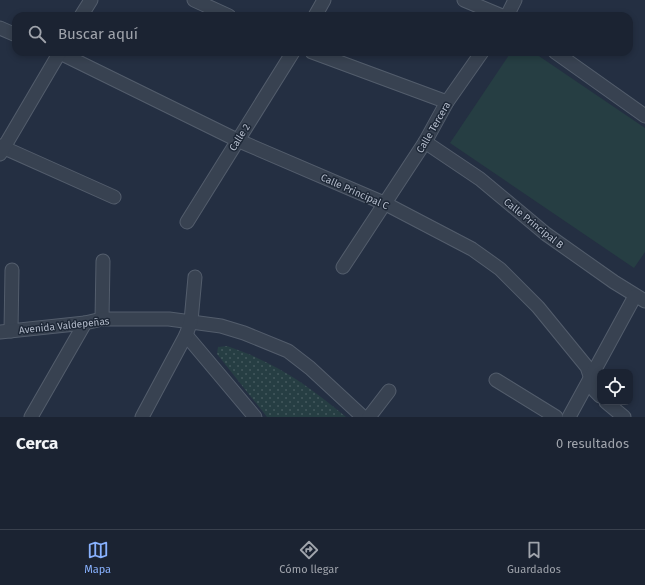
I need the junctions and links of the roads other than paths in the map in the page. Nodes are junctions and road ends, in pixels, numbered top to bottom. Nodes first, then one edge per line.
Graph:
1 (91, 0) edge
2 (194, 0) edge
3 (324, 0) edge
4 (464, 0) edge
5 (515, 0) edge
6 (84, 12) edge
7 (220, 12) edge
8 (317, 12) edge
9 (492, 12) edge
10 (509, 12) edge
11 (0, 28) edge
12 (12, 33) edge
13 (57, 56) edge
14 (67, 56) edge
15 (290, 56) edge
16 (323, 56) edge
17 (479, 56) edge
18 (561, 56) edge
19 (447, 102) junction
20 (645, 116) edge
21 (237, 140) junction
22 (425, 142) junction
23 (1, 149) edge
24 (114, 197) dead end
25 (386, 204) junction
26 (187, 222) dead end
27 (103, 261) dead end
28 (343, 267) dead end
29 (12, 270) dead end
30 (195, 277) dead end
31 (640, 299) edge
32 (102, 319) junction
33 (192, 321) junction
34 (85, 323) junction
35 (6, 331) edge
36 (186, 335) junction
37 (591, 376) junction
38 (496, 380) dead end
39 (389, 391) dead end
40 (597, 393) edge
41 (610, 405) edge
42 (31, 417) edge
43 (142, 417) edge
44 (255, 417) edge
45 (363, 417) edge
46 (368, 417) edge
47 (556, 417) edge
48 (569, 417) edge
49 (624, 417) edge

1 - 6 street
2 - 7 street
3 - 8 street
4 - 9 street
5 - 10 street
11 - 12 street
13 - 23 street
14 - 21 street, Calle Principal C
15 - 21 street, Calle 2
16 - 19 street
17 - 19 street, Calle Tercera
18 - 20 street
19 - 22 street, Calle Tercera
21 - 25 street, Calle Principal C
21 - 26 street, Calle 2
22 - 25 street, Calle Tercera
22 - 31 street, Calle Principal B
23 - 24 street
25 - 28 street, Calle Tercera
25 - 37 street, Calle Principal C
27 - 32 street
29 - 35 street
30 - 33 street
31 - 37 street
32 - 33 street, Avenida Valdepeñas
32 - 34 street, Avenida Valdepeñas
33 - 36 street
33 - 45 street, Avenida Valdepeñas
34 - 35 street, Avenida Valdepeñas
34 - 42 street
36 - 43 street
36 - 44 street
37 - 40 street, Calle Principal C
37 - 48 street
38 - 47 street
39 - 46 street
41 - 49 street

